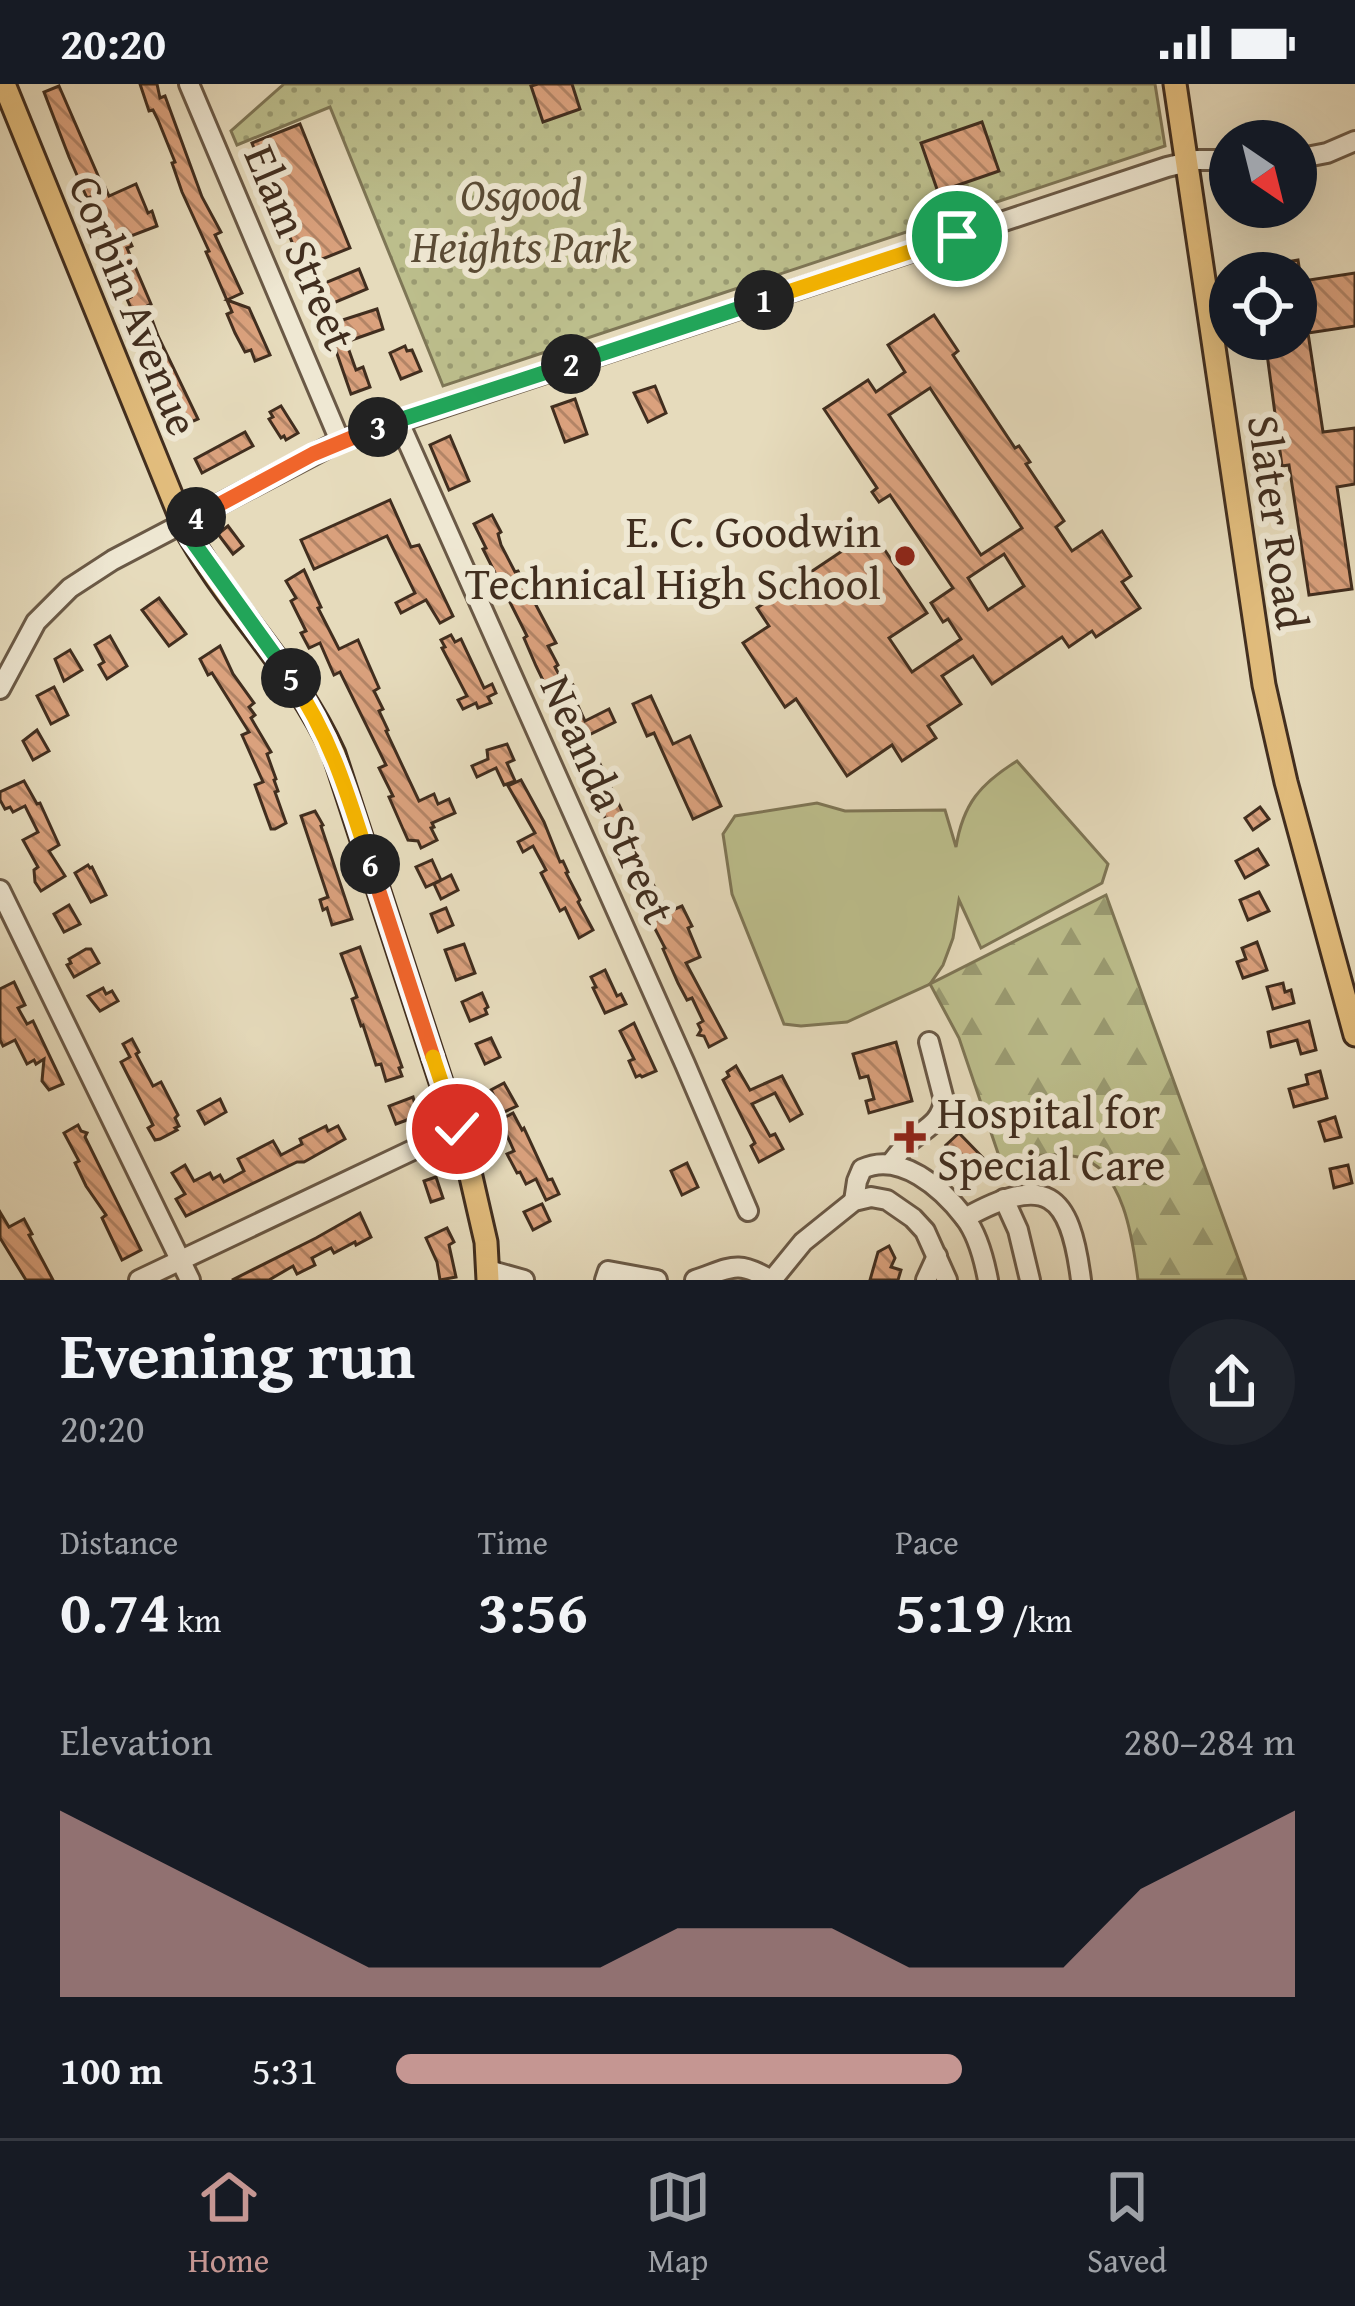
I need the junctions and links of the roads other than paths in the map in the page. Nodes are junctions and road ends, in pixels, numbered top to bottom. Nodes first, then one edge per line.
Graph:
1 (4, 84) edge
2 (189, 84) edge
3 (1174, 84) edge
4 (1355, 141) edge
5 (1317, 155) edge
6 (1209, 161) edge
7 (1186, 162) junction
8 (398, 420) junction
9 (340, 441) junction
10 (183, 524) junction
11 (0, 689) edge
12 (0, 890) edge
13 (1355, 1035) edge
14 (929, 1042) dead end
15 (457, 1129) junction
16 (891, 1163) junction
17 (1004, 1199) junction
18 (854, 1201) junction
19 (748, 1211) dead end
20 (964, 1217) junction
21 (937, 1256) junction
22 (181, 1259) junction
23 (488, 1275) edge
24 (139, 1280) edge
25 (190, 1280) edge
26 (524, 1280) edge
27 (605, 1280) edge
28 (657, 1280) edge
29 (694, 1280) edge
30 (771, 1280) edge
31 (926, 1280) edge
32 (947, 1280) edge
33 (988, 1280) edge
34 (1030, 1280) edge
35 (1081, 1280) edge

1 - 10 main road, Corbin Avenue
2 - 9 street, Elam Street
3 - 7 main road, Slater Road
4 - 5 street
6 - 7 street
7 - 8 street
7 - 13 main road, Slater Road
8 - 9 street
8 - 19 street, Neanda Street
9 - 10 street
10 - 11 street
10 - 15 main road, Corbin Avenue
12 - 22 street
14 - 16 street
15 - 22 street
15 - 23 main road, Corbin Avenue
16 - 18 street
16 - 20 street
17 - 20 street
17 - 34 street
17 - 35 street
18 - 21 street
18 - 30 street
20 - 33 street
21 - 31 street
21 - 32 street
22 - 24 street
22 - 25 street
23 - 26 street
27 - 28 street
29 - 30 street

